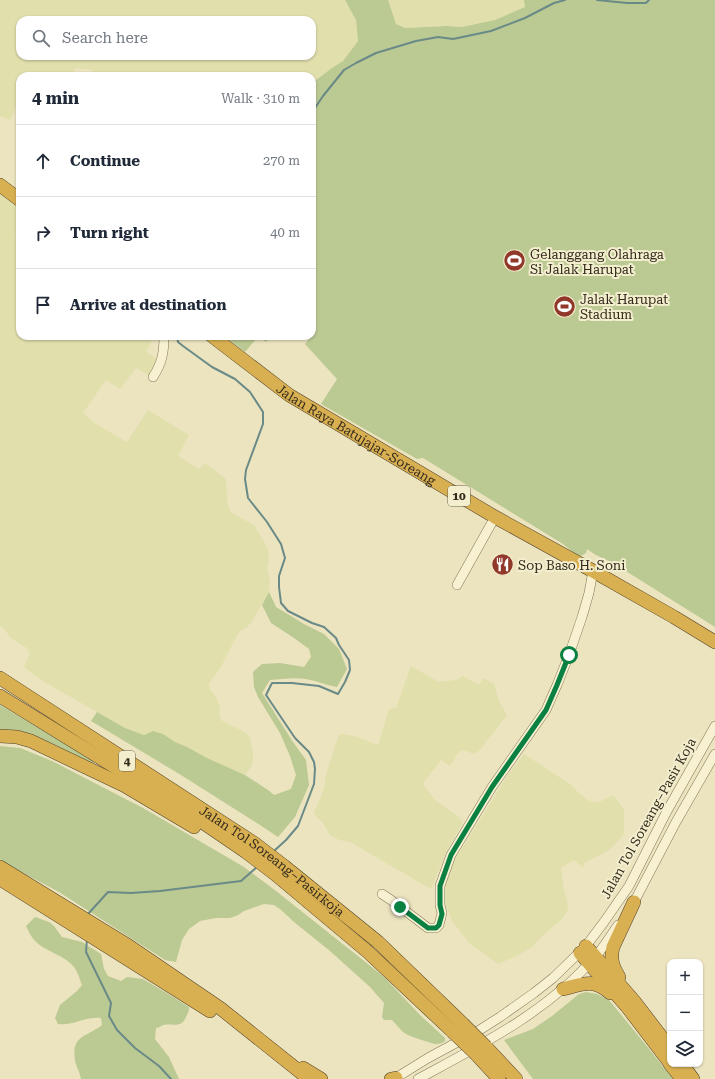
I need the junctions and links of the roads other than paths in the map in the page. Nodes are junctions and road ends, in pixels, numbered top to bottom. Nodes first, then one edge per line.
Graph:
1 (0, 185) edge
2 (16, 197) edge
3 (164, 340) edge
4 (217, 340) edge
5 (153, 377) dead end
6 (495, 517) junction
7 (593, 571) junction
8 (457, 585) dead end
9 (715, 642) edge
10 (0, 678) edge
11 (0, 696) edge
12 (715, 726) edge
13 (0, 736) edge
14 (715, 754) edge
15 (248, 850) junction
16 (0, 867) edge
17 (0, 879) edge
18 (382, 894) dead end
19 (634, 902) junction
20 (69, 915) junction
21 (106, 939) junction
22 (583, 950) junction
23 (592, 960) junction
24 (563, 989) junction
25 (631, 1004) junction
26 (265, 1043) junction
27 (667, 1045) edge
28 (481, 1050) junction
29 (667, 1059) edge
30 (281, 1065) junction
31 (672, 1067) edge
32 (684, 1067) edge
33 (295, 1079) edge
34 (299, 1079) edge
35 (309, 1079) edge
36 (322, 1079) edge
37 (394, 1079) edge
38 (418, 1079) edge
39 (499, 1079) edge
40 (516, 1079) edge
41 (682, 1079) edge
42 (694, 1079) edge

1 - 2 highway
3 - 5 street
4 - 6 highway, Jalan Raya Batujajar-Soreang / 10
6 - 7 highway, Jalan Raya Batujajar-Soreang / 10
6 - 8 street
7 - 9 highway, Jalan Raya Batujajar-Soreang / 10
7 - 18 street
10 - 15 highway, Jalan Tol Soreang–Pasirkoja / 4
11 - 15 highway, Jalan Tol Soreang–Pasirkoja / 4
12 - 22 street, Jalan Tol Soreang–Pasir Koja
13 - 15 highway
14 - 19 street, Jalan Tol Soreang–Pasir Koja
15 - 28 highway, Jalan Tol Soreang–Pasirkoja, bridge
16 - 20 highway
17 - 20 highway
19 - 23 street, Jalan Tol Soreang–Pasir Koja
19 - 25 highway
20 - 21 highway
21 - 26 highway
21 - 30 highway
22 - 23 highway
22 - 37 street, Jalan Tol Soreang–Pasir Koja
23 - 24 street, Jalan Tol Soreang–Pasir Koja
23 - 25 highway
24 - 25 highway
24 - 38 street, Jalan Tol Soreang–Pasir Koja
25 - 27 highway
25 - 29 highway
26 - 35 highway
26 - 36 highway
28 - 39 highway, Jalan Tol Soreang–Pasirkoja
28 - 40 highway, Jalan Tol Soreang–Pasirkoja
30 - 33 highway
30 - 34 highway
31 - 41 highway
32 - 42 highway

